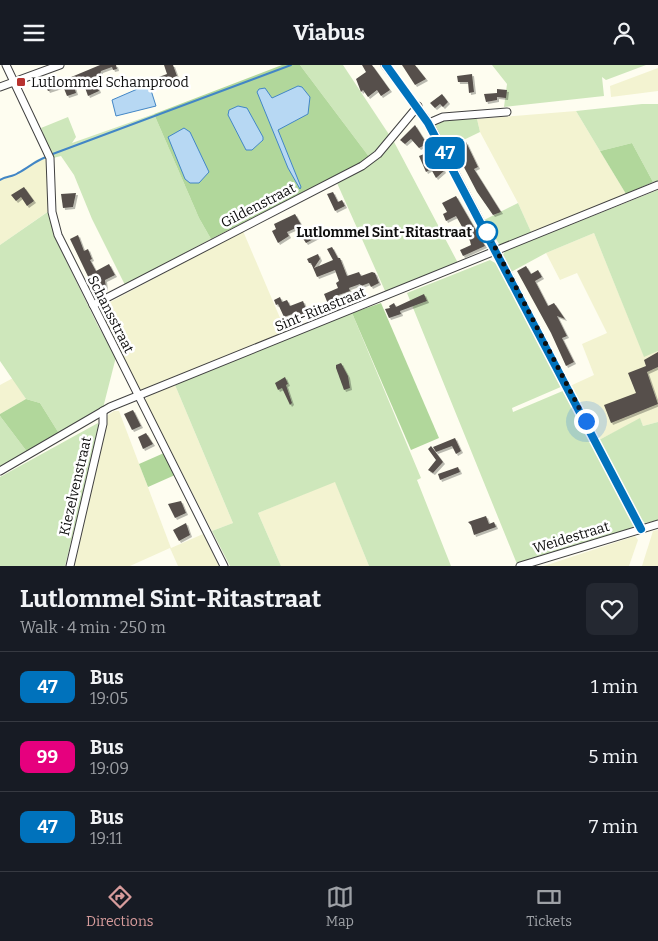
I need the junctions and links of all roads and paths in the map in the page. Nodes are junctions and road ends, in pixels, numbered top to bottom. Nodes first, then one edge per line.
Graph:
1 (6, 65) edge
2 (60, 65) edge
3 (386, 65) edge
4 (15, 81) junction
5 (0, 87) edge
6 (418, 106) junction
7 (507, 112) dead end
8 (428, 123) junction
9 (658, 185) edge
10 (497, 250) junction
11 (93, 305) junction
12 (139, 396) junction
13 (103, 411) junction
14 (0, 471) edge
15 (658, 524) edge
16 (641, 529) junction
17 (70, 566) edge
18 (224, 566) edge
19 (520, 566) edge

1 - 4 street, Schansstraat
2 - 4 street
3 - 6 street
4 - 5 street
4 - 11 street, Schansstraat
6 - 8 street
6 - 11 street, Gildenstraat
7 - 8 street
8 - 10 street
9 - 10 street, Sint-Ritastraat
10 - 12 street, Sint-Ritastraat
10 - 16 street
11 - 12 street, Schansstraat
12 - 13 street, Sint-Ritastraat
12 - 18 street, Schansstraat
13 - 14 street, Sint-Ritastraat
13 - 17 street, Kiezelvenstraat
15 - 16 street, Weidestraat
16 - 19 street, Weidestraat

